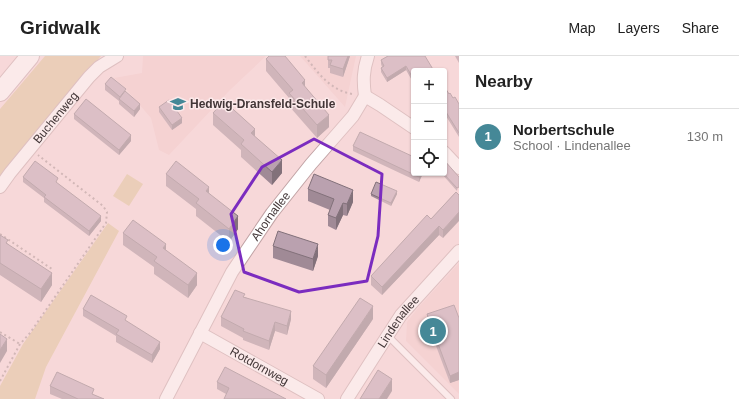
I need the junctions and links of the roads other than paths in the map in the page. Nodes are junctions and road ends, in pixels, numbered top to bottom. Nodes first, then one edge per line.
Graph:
1 (30, 56) edge
2 (117, 56) edge
3 (368, 56) edge
4 (0, 92) edge
5 (365, 96) junction
6 (411, 126) edge
7 (447, 155) edge
8 (459, 168) edge
9 (0, 187) edge
10 (459, 251) edge
11 (200, 333) junction
12 (387, 336) junction
13 (166, 399) edge
14 (318, 399) edge
15 (347, 399) edge
16 (451, 399) edge

1 - 4 main road
2 - 9 street, Buchenweg
3 - 5 street
5 - 6 street
5 - 11 street, Ahornallee
7 - 8 street
10 - 12 street, Lindenallee
11 - 13 street, Ahornallee
11 - 14 street, Rotdornweg
12 - 15 street, Lindenallee
12 - 16 lane

